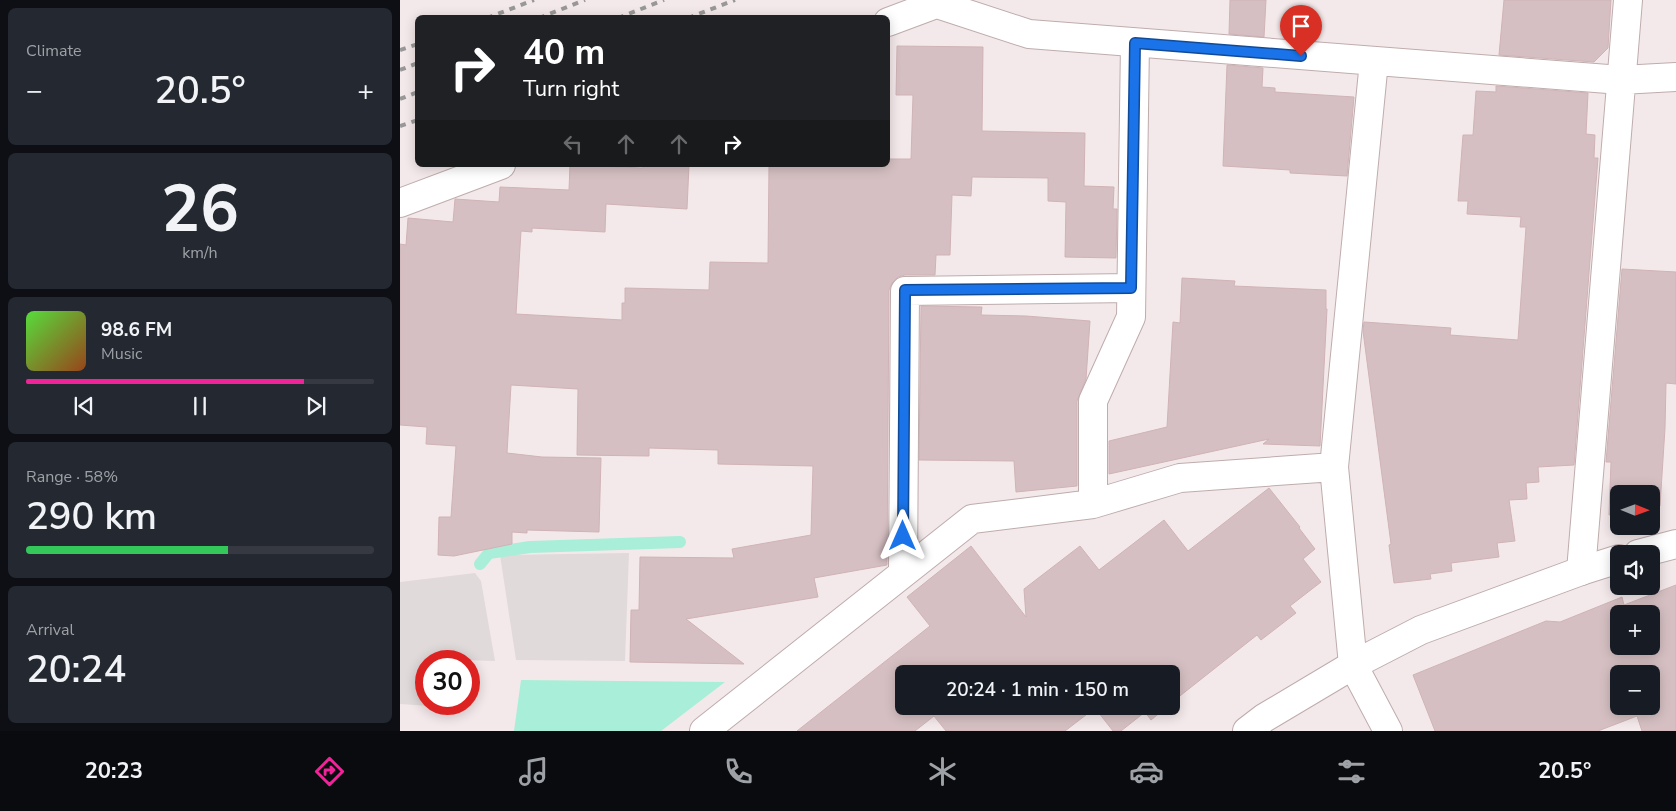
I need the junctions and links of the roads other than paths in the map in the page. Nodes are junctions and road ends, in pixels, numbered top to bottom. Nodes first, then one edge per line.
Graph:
1 (1628, 0) edge
2 (942, 2) edge
3 (890, 21) edge
4 (1135, 43) junction
5 (1374, 61) junction
6 (1676, 77) edge
7 (1621, 80) junction
8 (496, 167) edge
9 (400, 203) edge
10 (1131, 288) junction
11 (1334, 467) junction
12 (1093, 504) junction
13 (1676, 544) edge
14 (1660, 548) edge
15 (1610, 563) edge
16 (1581, 571) junction
17 (903, 573) junction
18 (1353, 665) junction
19 (704, 731) edge
20 (1247, 731) edge
21 (1388, 731) edge

1 - 7 street
2 - 3 street
2 - 4 street
4 - 5 street
4 - 10 street
5 - 7 street
5 - 11 street
6 - 7 street
7 - 16 street
8 - 9 street
10 - 12 street
10 - 17 street
11 - 12 street
11 - 18 street
12 - 17 street
13 - 14 street
15 - 16 street
16 - 18 street
17 - 19 street
18 - 20 street
18 - 21 street

